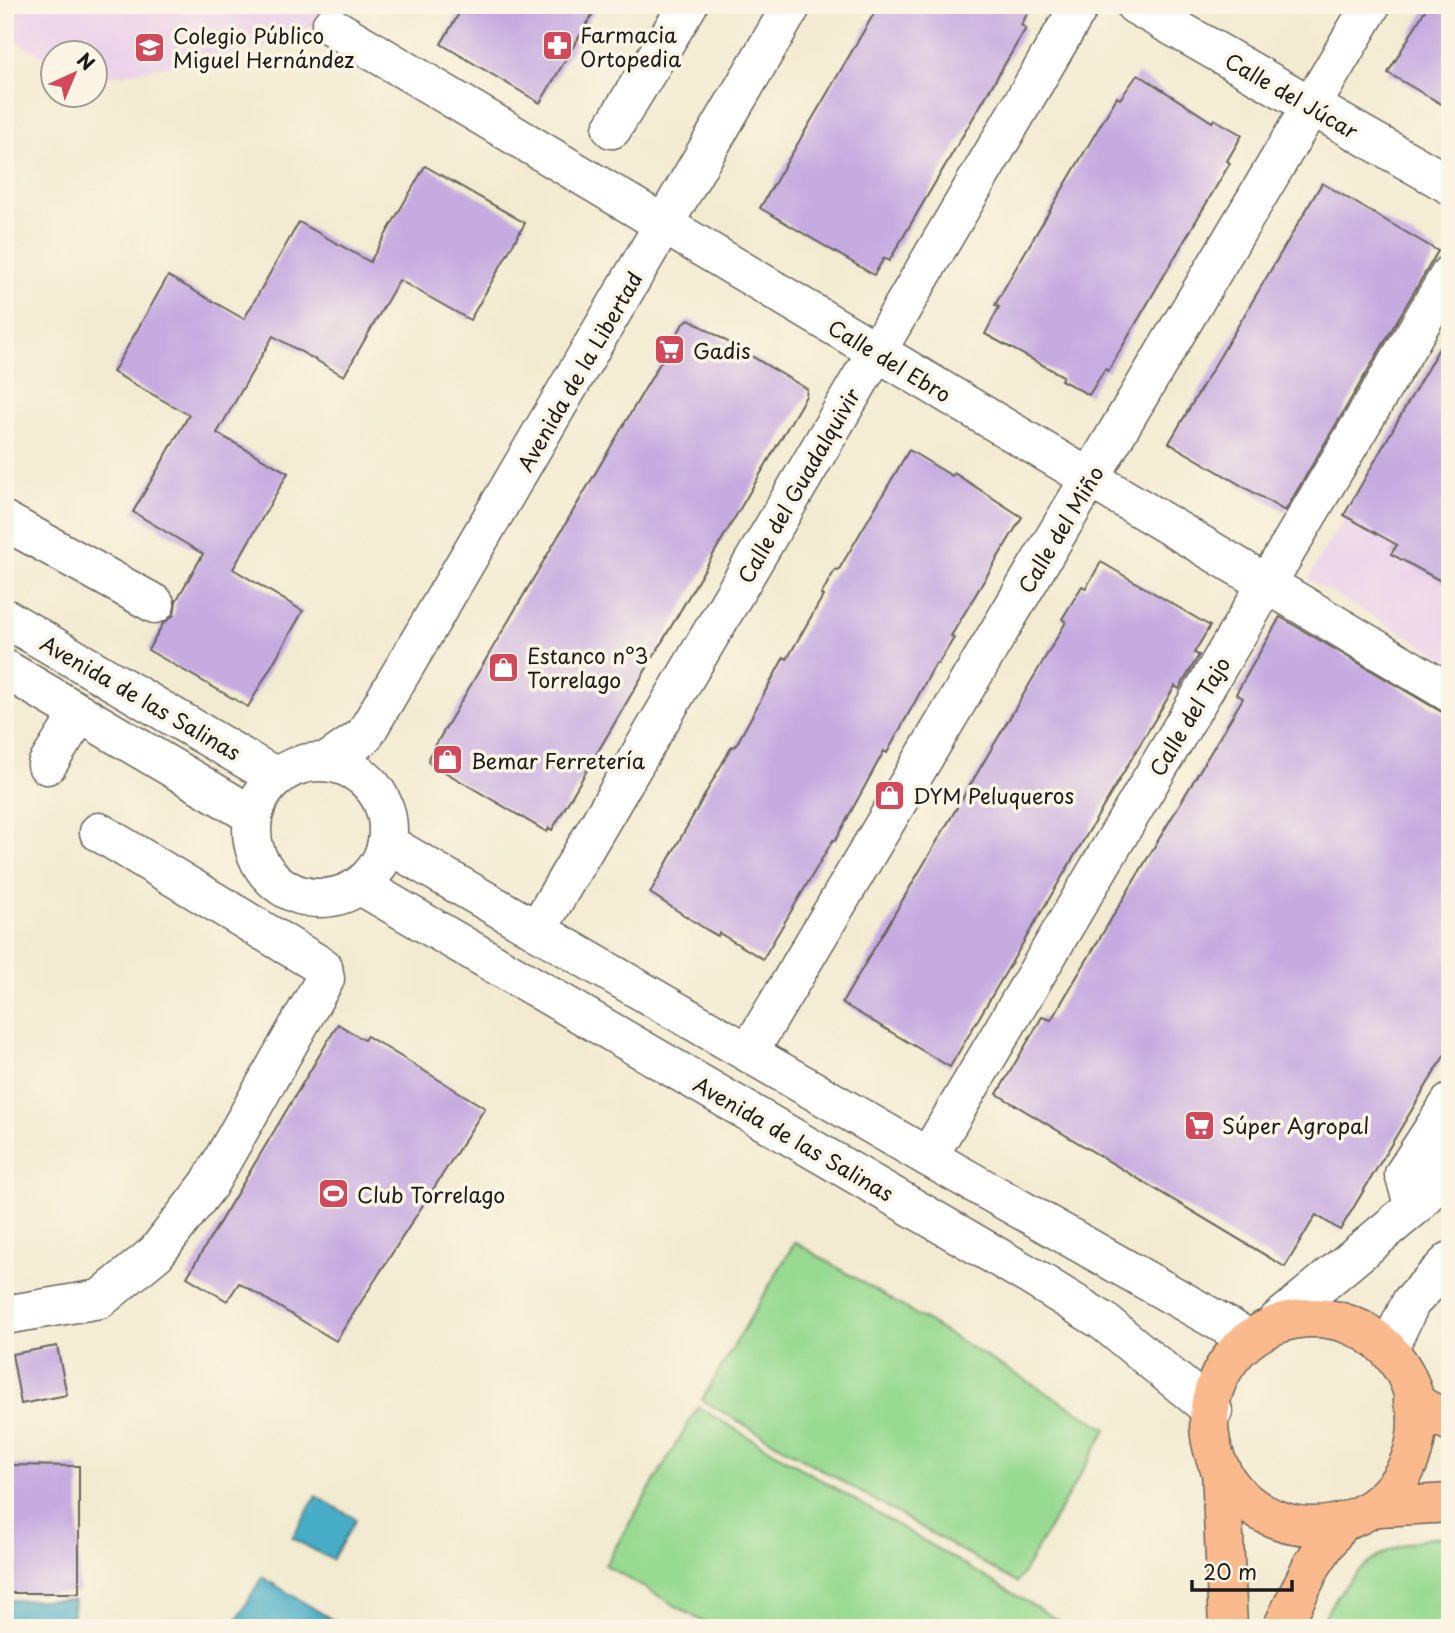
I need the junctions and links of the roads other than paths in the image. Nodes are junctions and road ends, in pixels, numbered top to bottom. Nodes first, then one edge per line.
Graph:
1 (688, 5) edge
2 (1080, 5) edge
3 (1135, 5) edge
4 (1371, 5) edge
5 (780, 9) edge
6 (331, 26) dead end
7 (1311, 106) junction
8 (612, 129) dead end
9 (1450, 185) edge
10 (664, 225) junction
11 (1450, 274) edge
12 (876, 352) junction
13 (1089, 480) junction
14 (9, 531) edge
15 (1266, 584) junction
16 (155, 604) dead end
17 (5, 618) edge
18 (5, 669) edge
19 (1450, 693) edge
20 (80, 713) junction
21 (364, 736) junction
22 (328, 761) junction
23 (47, 765) dead end
24 (276, 777) junction
25 (367, 779) junction
26 (252, 815) junction
27 (99, 832) dead end
28 (388, 844) junction
29 (361, 886) junction
30 (277, 903) junction
31 (537, 930) junction
32 (749, 1052) junction
33 (1450, 1103) edge
34 (928, 1157) junction
35 (1450, 1167) edge
36 (1414, 1207) junction
37 (1450, 1261) edge
38 (5, 1315) edge
39 (1262, 1330) junction
40 (1388, 1349) junction
41 (1213, 1410) junction
42 (1425, 1417) edge
43 (1450, 1446) edge
44 (1221, 1469) junction
45 (1450, 1503) edge
46 (1380, 1507) junction
47 (1338, 1526) junction
48 (1228, 1628) edge
49 (1282, 1628) edge

1 - 8 street
2 - 12 street, Calle del Guadalquivir
3 - 7 street, Calle del Júcar
4 - 7 street, Calle del Miño
5 - 10 street, Avenida de la Libertad
6 - 10 street, Calle del Ebro
7 - 9 street, Calle del Júcar
7 - 13 street, Calle del Miño
10 - 12 street, Calle del Ebro
10 - 21 street, Avenida de la Libertad
11 - 15 street, Calle del Tajo
12 - 13 street, Calle del Ebro
12 - 31 street, Calle del Guadalquivir
13 - 15 street, Calle del Ebro
13 - 32 street, Calle del Miño
14 - 16 street
15 - 19 street, Calle del Ebro
15 - 34 street, Calle del Tajo
17 - 24 street, Avenida de las Salinas
18 - 20 street, Avenida de las Salinas
20 - 23 street
20 - 26 street, Avenida de las Salinas
21 - 22 street, Avenida de la Libertad
21 - 25 street
22 - 24 street
22 - 25 street
24 - 26 street
25 - 28 street
26 - 30 street
27 - 30 street
28 - 29 street
28 - 31 street
29 - 30 street
29 - 41 street, Avenida de las Salinas
30 - 38 street
31 - 32 street
32 - 34 street
33 - 36 street
34 - 39 street
35 - 36 street
36 - 39 street
37 - 40 street
39 - 40 main road
39 - 41 main road
40 - 42 main road
41 - 44 main road
42 - 43 main road
42 - 46 main road
44 - 47 main road
44 - 48 main road
45 - 46 main road
46 - 47 main road
47 - 49 main road

